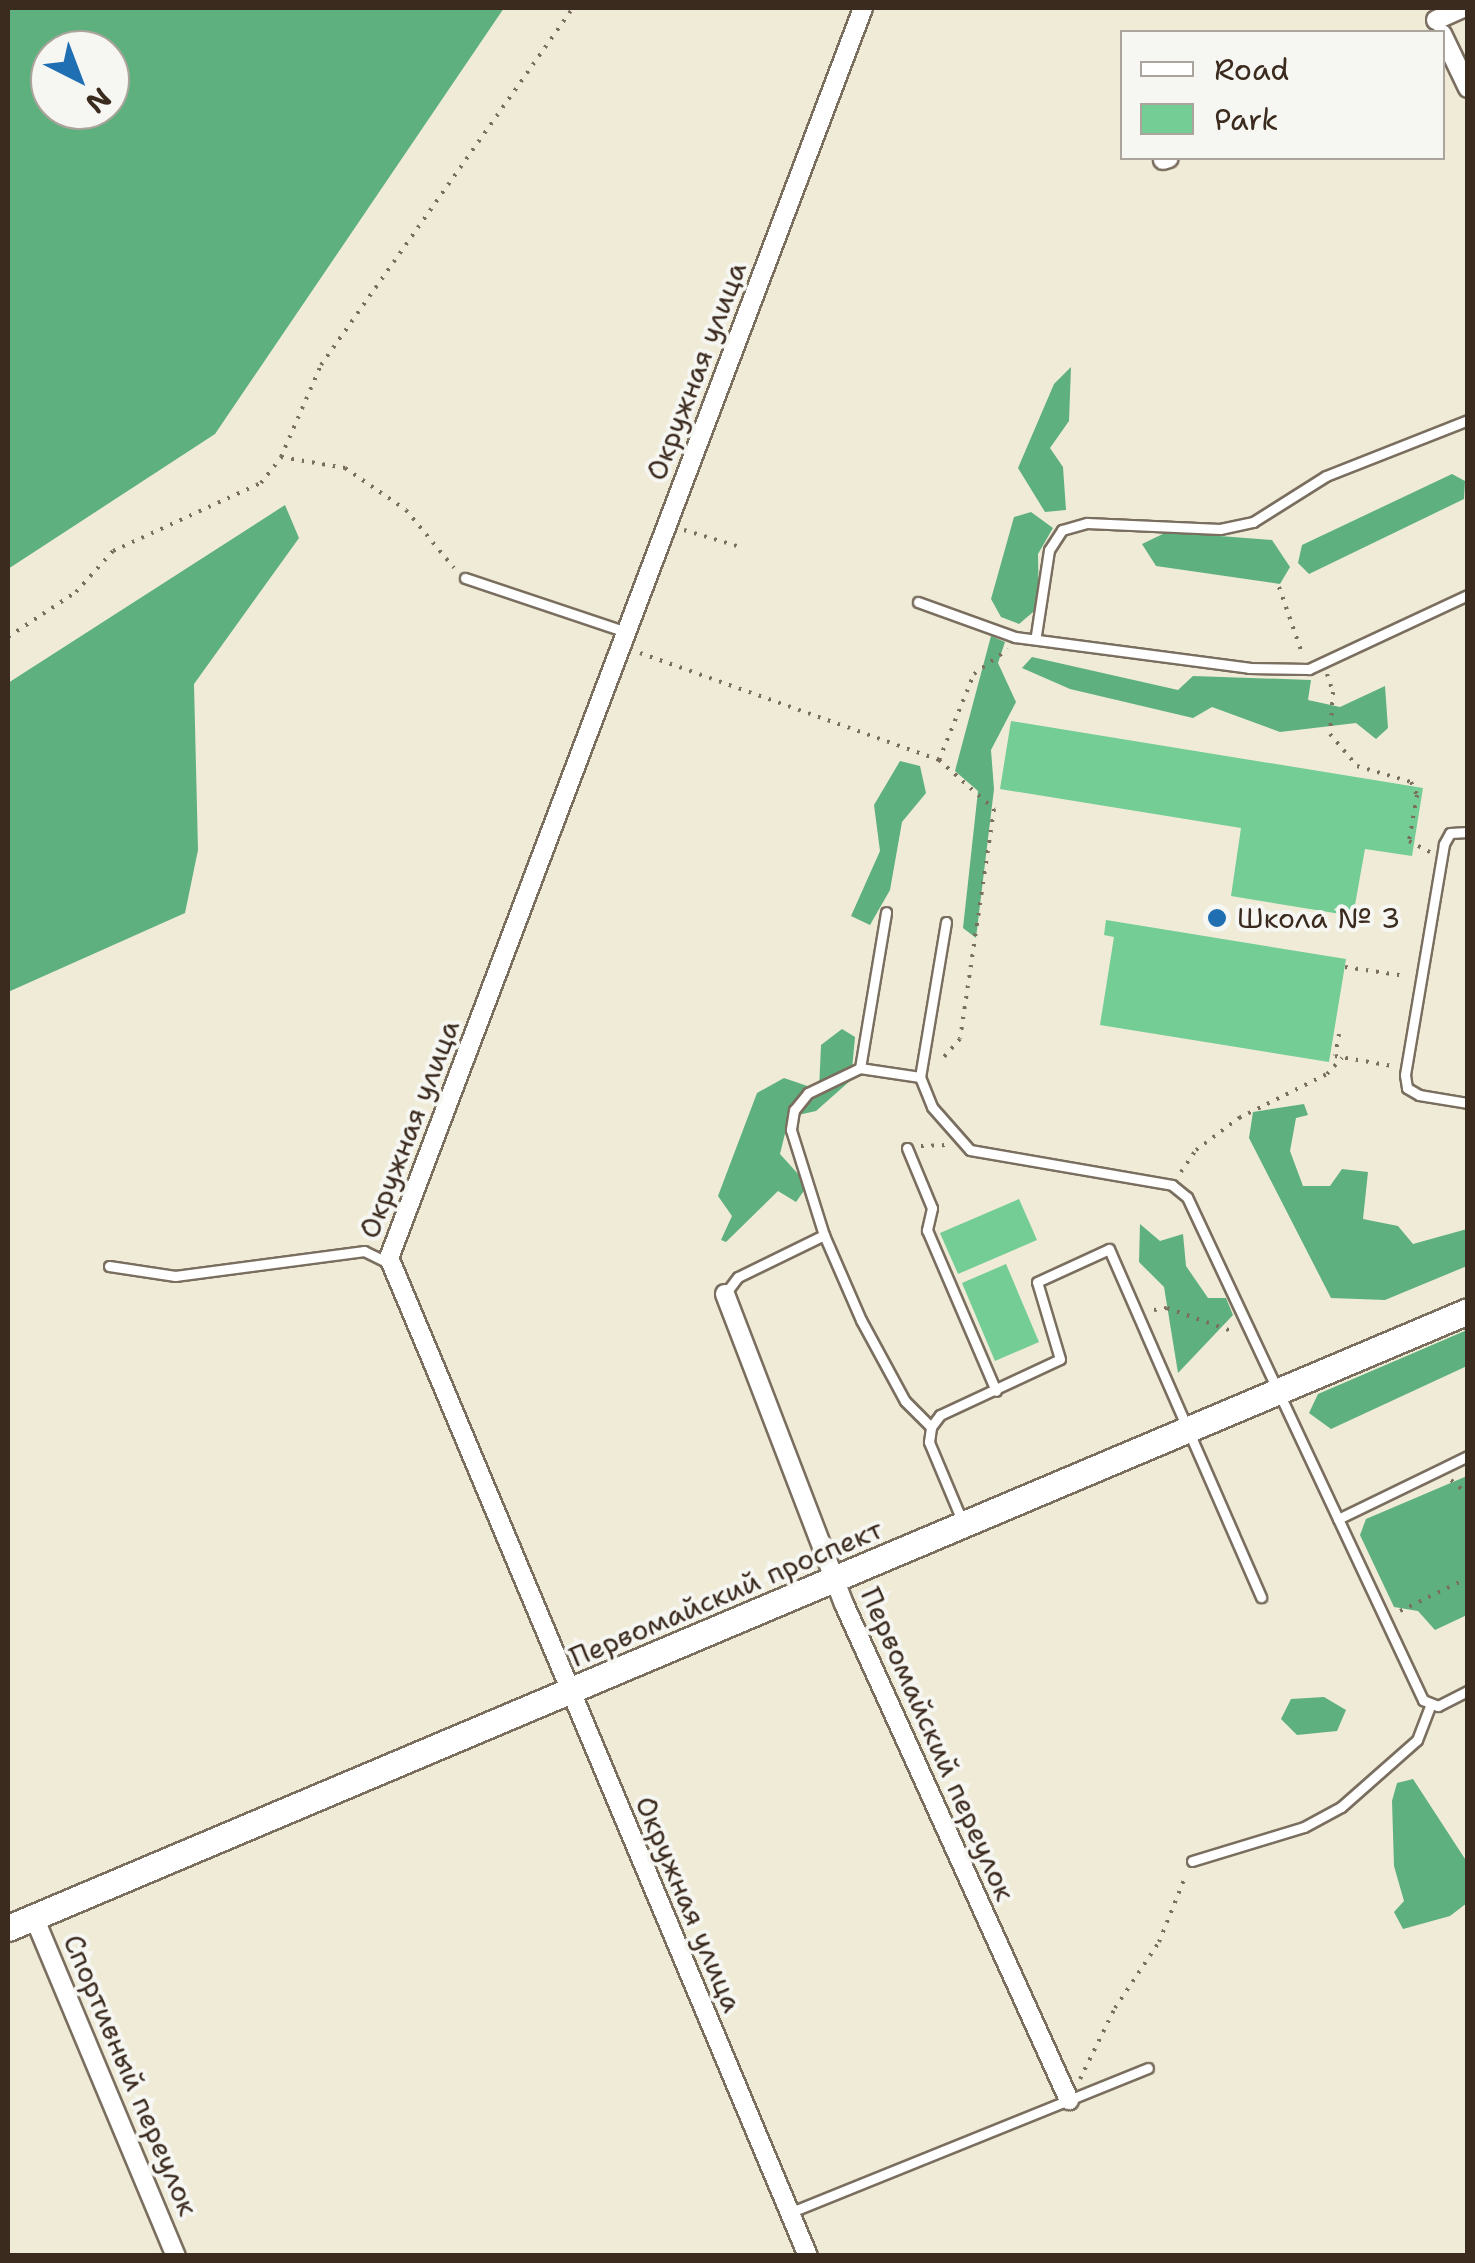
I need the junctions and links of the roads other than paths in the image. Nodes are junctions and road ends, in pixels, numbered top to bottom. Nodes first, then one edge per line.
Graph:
1 (864, 8) edge
2 (1463, 8) edge
3 (1438, 26) edge
4 (1445, 40) edge
5 (1468, 88) edge
6 (1468, 420) edge
7 (465, 578) road end
8 (1468, 595) edge
9 (918, 602) dead end
10 (1036, 635) junction
11 (623, 639) junction
12 (1468, 832) edge
13 (886, 912) dead end
14 (946, 922) dead end
15 (860, 1068) junction
16 (920, 1078) junction
17 (1468, 1103) edge
18 (906, 1148) road end
19 (824, 1236) junction
20 (391, 1264) junction
21 (109, 1266) dead end
22 (725, 1294) joint
23 (1468, 1312) edge
24 (996, 1391) junction
25 (1280, 1392) junction
26 (931, 1427) junction
27 (1190, 1430) junction
28 (1468, 1456) edge
29 (1338, 1518) junction
30 (964, 1525) junction
31 (834, 1580) junction
32 (1261, 1597) dead end
33 (570, 1692) junction
34 (1468, 1692) edge
35 (1430, 1706) junction
36 (1192, 1862) road end
37 (34, 1917) junction
38 (8, 1928) edge
39 (1148, 2068) dead end
40 (1069, 2100) junction
41 (789, 2213) junction
42 (176, 2256) edge
43 (808, 2256) edge

1 - 11 street, Окружная улица
2 - 3 street
4 - 5 street
6 - 10 lane
7 - 11 lane
8 - 10 lane
9 - 10 lane
11 - 20 street, Окружная улица
12 - 17 lane
13 - 15 lane
14 - 16 lane
15 - 16 lane
15 - 19 lane
16 - 25 lane
18 - 24 lane
19 - 22 lane
19 - 26 lane
20 - 21 lane
20 - 33 street, Окружная улица
22 - 31 street, Первомайский переулок
23 - 25 street, Первомайский проспект
24 - 26 lane
24 - 27 lane
25 - 27 street, Первомайский проспект
25 - 29 lane
26 - 30 lane
27 - 30 street, Первомайский проспект
27 - 32 lane
28 - 29 lane
29 - 35 lane
30 - 31 street, Первомайский проспект
31 - 33 street, Первомайский проспект
31 - 40 street, Первомайский переулок
33 - 37 street, Первомайский проспект
33 - 41 street, Окружная улица
34 - 35 lane
35 - 36 lane
37 - 38 street, Первомайский проспект
37 - 42 street, Спортивный переулок
39 - 40 lane
40 - 41 lane
41 - 43 street, Окружная улица

